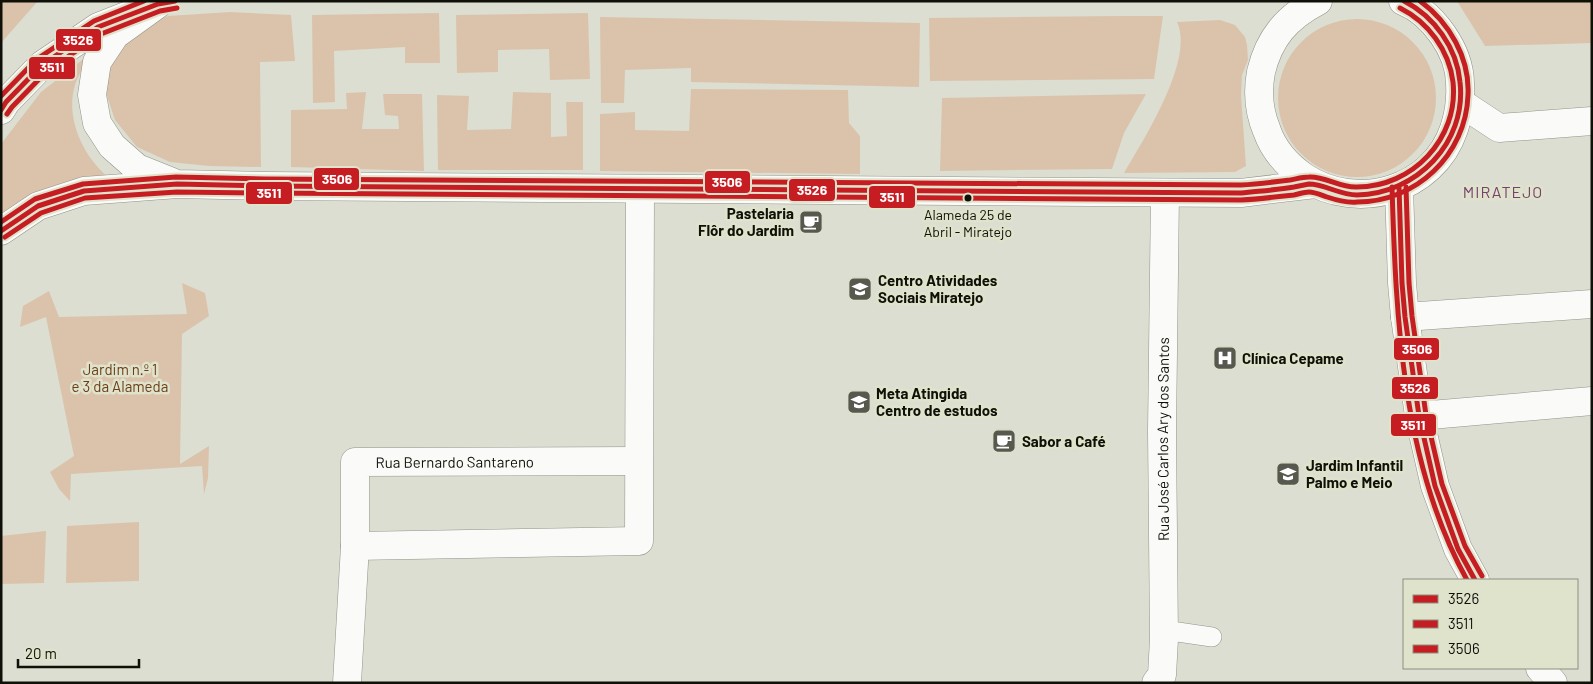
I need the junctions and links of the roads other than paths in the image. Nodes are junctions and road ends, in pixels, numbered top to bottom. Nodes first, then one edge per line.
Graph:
1 (1318, 1) edge
2 (1403, 1) edge
3 (167, 3) edge
4 (1460, 103) junction
5 (1, 110) edge
6 (1592, 121) edge
7 (177, 184) junction
8 (1315, 184) junction
9 (1399, 187) junction
10 (640, 189) junction
11 (1164, 193) junction
12 (1, 231) edge
13 (1592, 304) edge
14 (1405, 318) junction
15 (1592, 401) edge
16 (1419, 416) junction
17 (638, 461) junction
18 (355, 546) junction
19 (1474, 579) edge
20 (1164, 630) junction
21 (1212, 636) dead end
22 (1541, 669) edge
23 (347, 683) edge
24 (1156, 683) edge
25 (1553, 683) edge

1 - 8 street
2 - 4 street
3 - 5 street
3 - 7 street
4 - 6 street
4 - 9 street
7 - 10 street
7 - 12 street
8 - 9 street
8 - 11 street
9 - 14 street
10 - 11 street
10 - 17 street
11 - 20 street, Rua José Carlos Ary dos Santos
13 - 14 street
14 - 16 street
15 - 16 street
16 - 19 street
17 - 18 street
17 - 18 street, Rua Bernardo Santareno
18 - 23 street, Rua Bernardo Santareno
20 - 21 lane
20 - 24 street, Rua José Carlos Ary dos Santos
22 - 25 street

